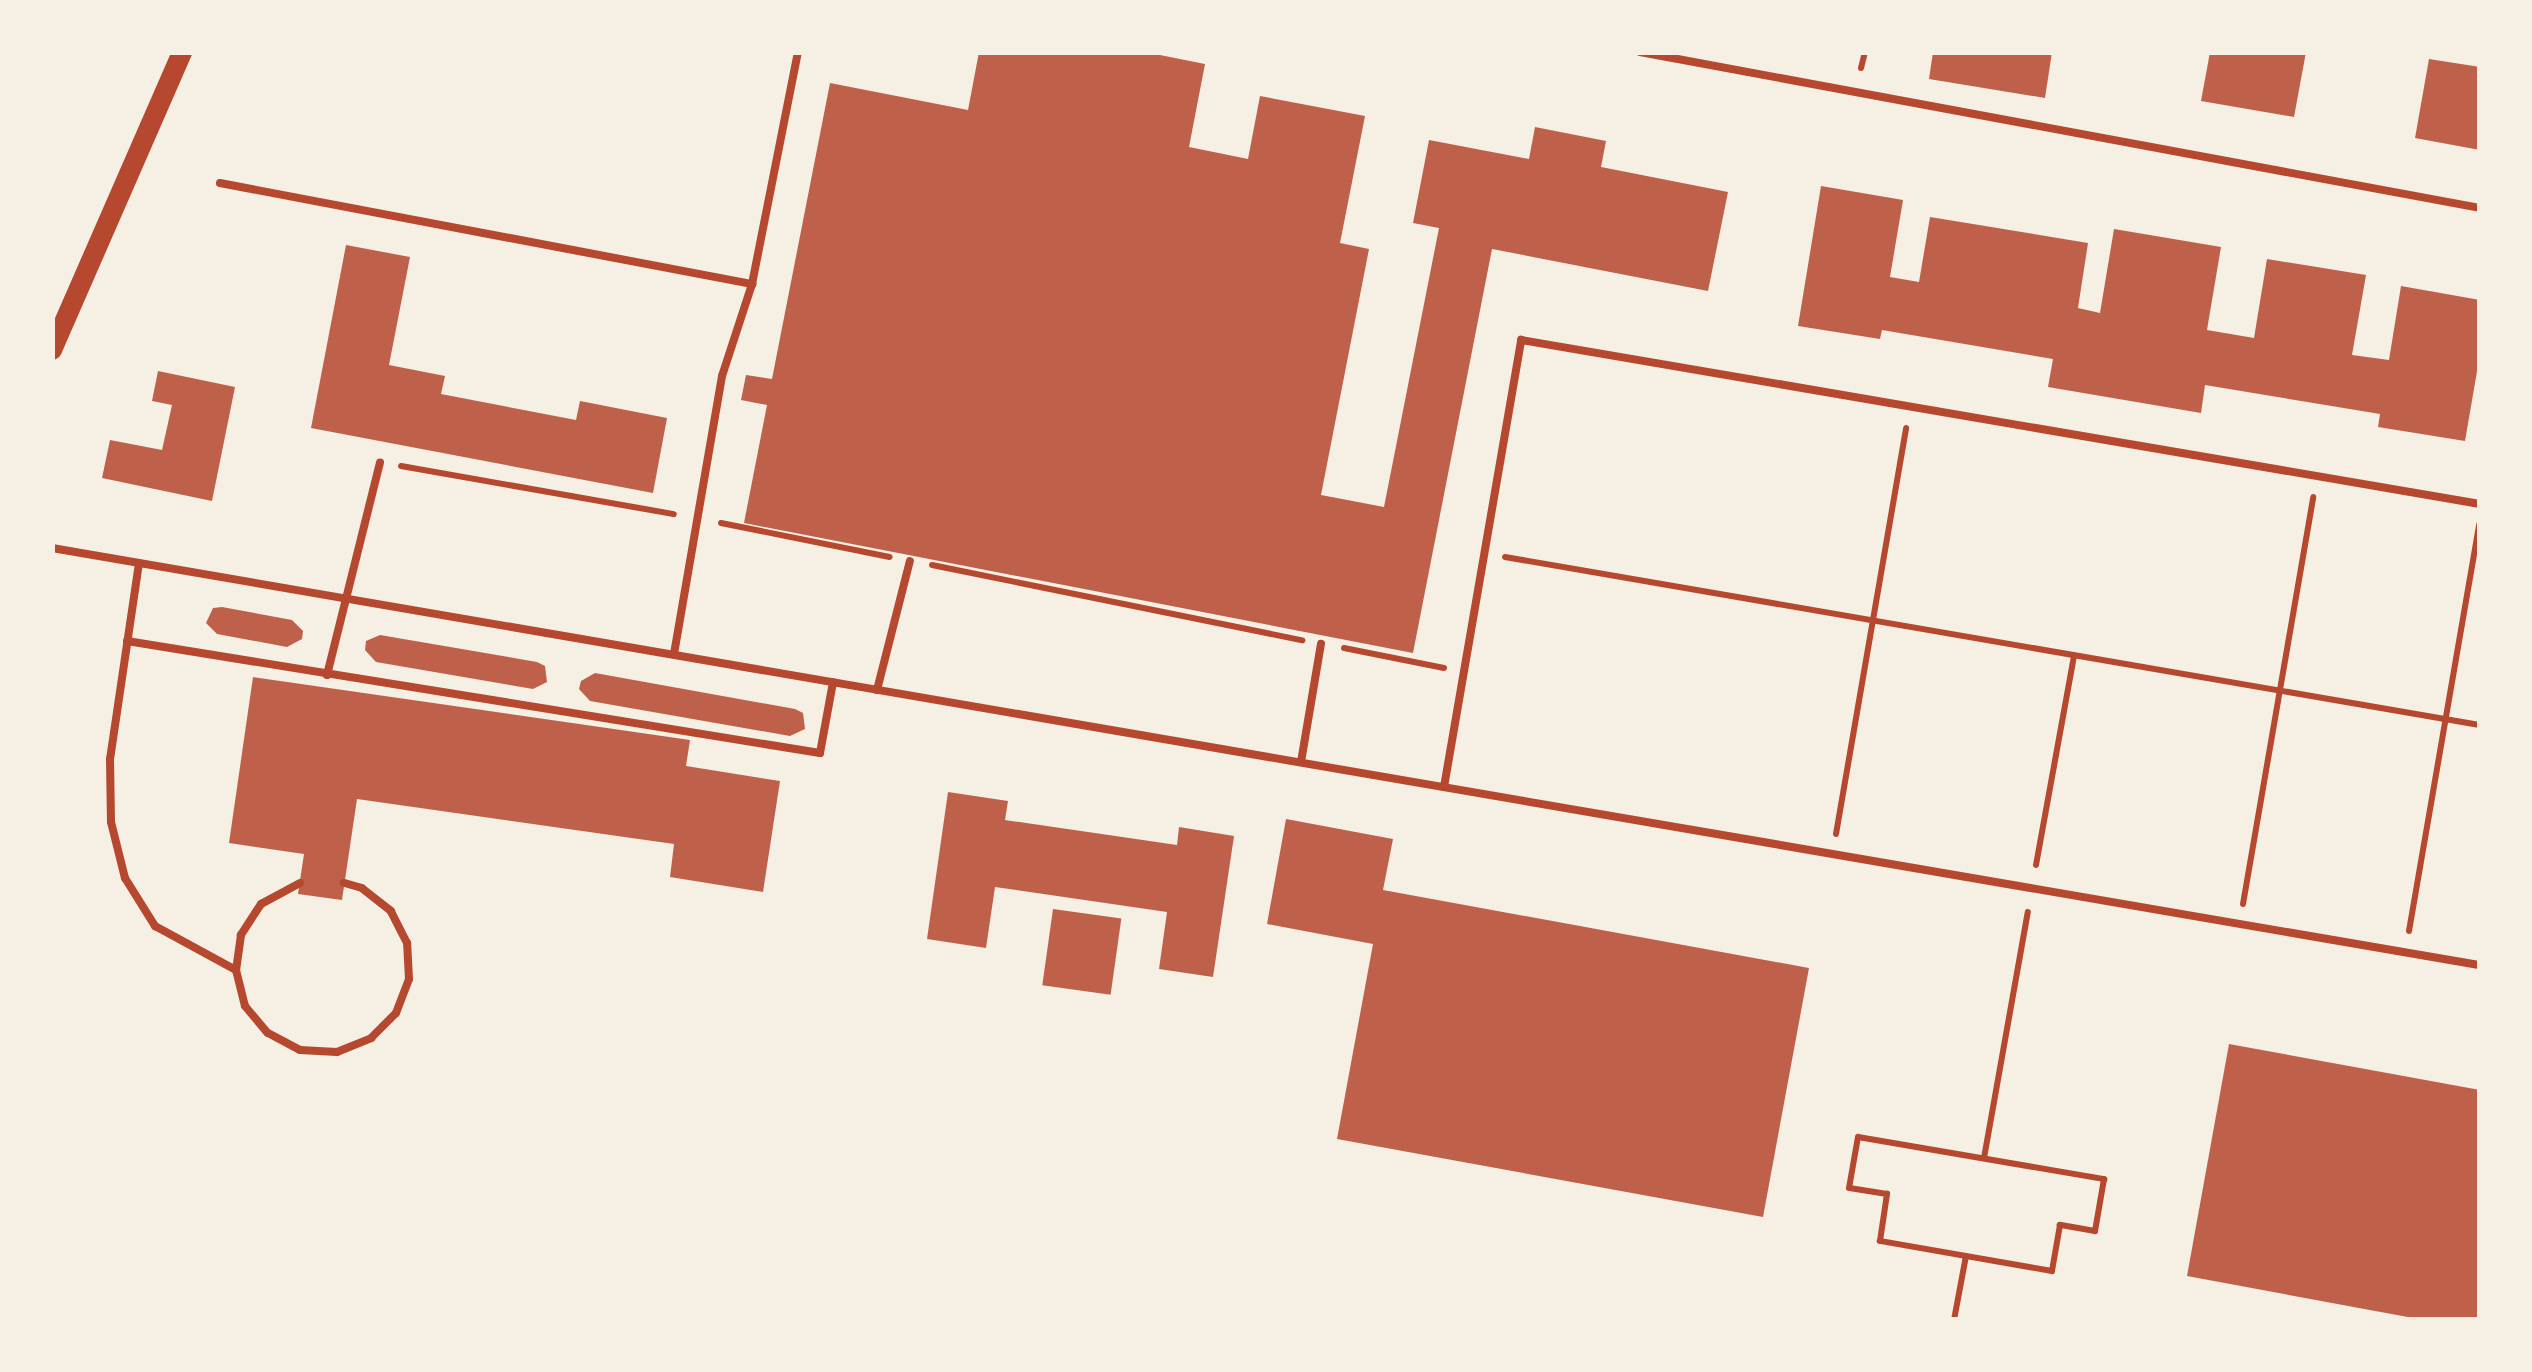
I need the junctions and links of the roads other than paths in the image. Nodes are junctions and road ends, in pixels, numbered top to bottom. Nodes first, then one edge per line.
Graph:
1 (182, 52) edge
2 (798, 52) edge
3 (1640, 52) edge
4 (220, 182) dead end
5 (2480, 208) edge
6 (752, 284) junction
7 (52, 350) edge
8 (380, 462) dead end
9 (2480, 504) edge
10 (52, 548) edge
11 (910, 561) dead end
12 (139, 562) junction
13 (345, 598) junction
14 (127, 640) junction
15 (1321, 644) dead end
16 (674, 654) junction
17 (327, 676) junction
18 (834, 682) junction
19 (878, 690) junction
20 (1301, 762) junction
21 (1444, 787) junction
22 (300, 884) dead end
23 (344, 884) dead end
24 (2480, 965) edge
25 (236, 970) junction

1 - 7 main road
2 - 6 lane
3 - 5 lane
4 - 6 lane
6 - 16 lane
8 - 13 lane
9 - 21 lane
10 - 12 lane
11 - 19 lane
12 - 13 lane
12 - 14 lane
13 - 16 lane
13 - 17 lane
14 - 17 lane
14 - 25 lane
15 - 20 lane
16 - 18 lane
17 - 18 lane
18 - 19 lane
19 - 20 lane
20 - 21 lane
21 - 24 lane
22 - 25 lane
23 - 25 lane

